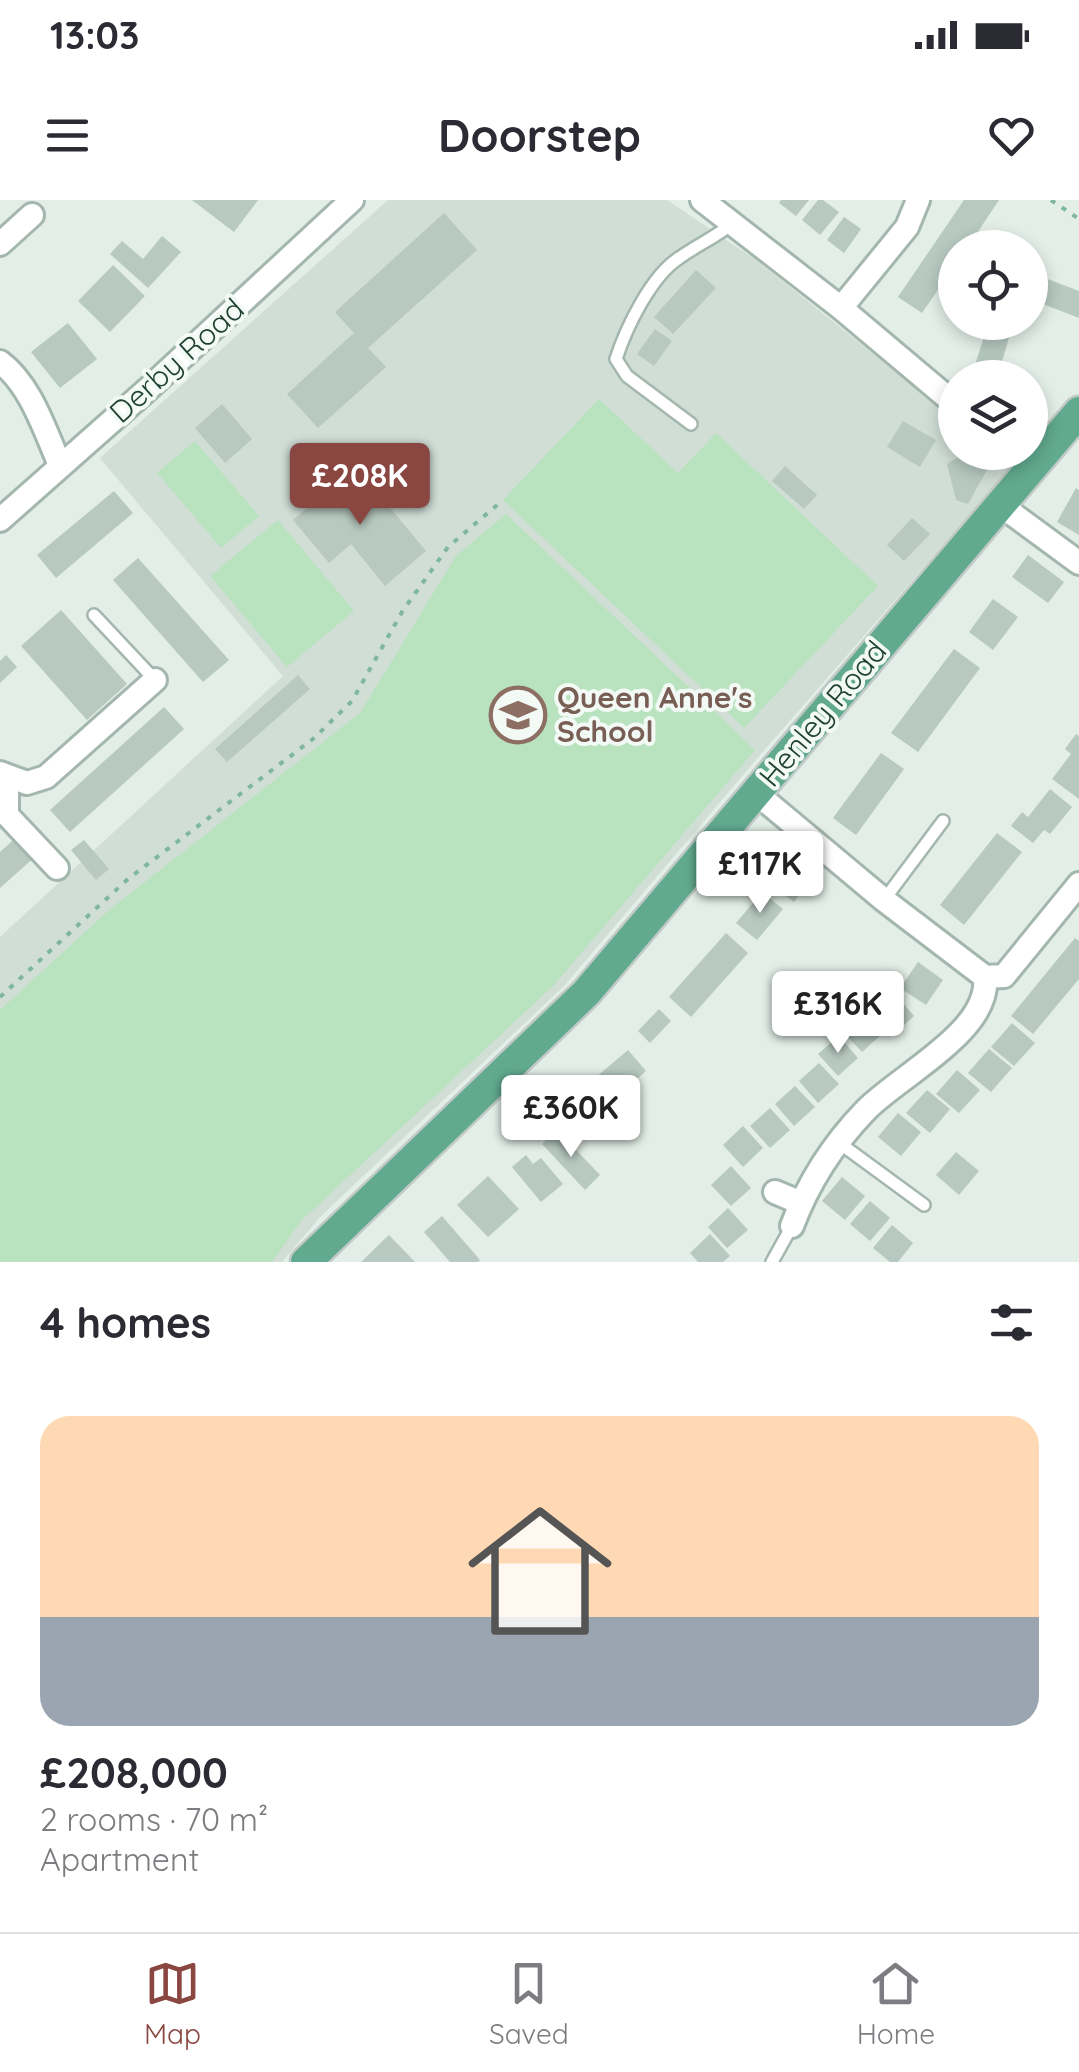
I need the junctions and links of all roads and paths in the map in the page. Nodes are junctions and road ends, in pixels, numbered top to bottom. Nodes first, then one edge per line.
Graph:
1 (352, 200) edge
2 (702, 200) edge
3 (918, 200) edge
4 (1051, 200) edge
5 (32, 215) dead end
6 (1079, 219) edge
7 (733, 224) junction
8 (0, 244) edge
9 (841, 308) junction
10 (0, 362) edge
11 (938, 390) edge
12 (1079, 412) edge
13 (691, 424) dead end
14 (1048, 438) edge
15 (60, 466) junction
16 (1016, 470) edge
17 (504, 500) dead end
18 (999, 504) junction
19 (0, 520) edge
20 (1079, 562) edge
21 (94, 615) dead end
22 (156, 680) joint
23 (3, 775) edge
24 (756, 793) junction
25 (943, 822) dead end
26 (57, 868) dead end
27 (1075, 897) edge
28 (884, 900) junction
29 (985, 977) junction
30 (0, 997) edge
31 (838, 1142) junction
32 (775, 1192) dead end
33 (801, 1203) junction
34 (924, 1204) dead end
35 (792, 1226) joint
36 (306, 1262) edge
37 (772, 1262) edge

1 - 15 street, Derby Road
2 - 7 street
3 - 9 street
4 - 6 path
5 - 8 street
7 - 9 street
7 - 13 lane
9 - 11 street
10 - 15 street
12 - 14 main road, Henley Road
15 - 19 street, Derby Road
16 - 18 main road, Henley Road
17 - 30 path
18 - 20 street
18 - 24 main road, Henley Road
21 - 22 lane
22 - 23 street
23 - 26 street
24 - 28 street
24 - 36 main road, Henley Road
25 - 28 lane
27 - 29 street
28 - 29 street
29 - 31 street
31 - 33 street
31 - 34 lane
32 - 33 street
33 - 35 street
35 - 37 lane

